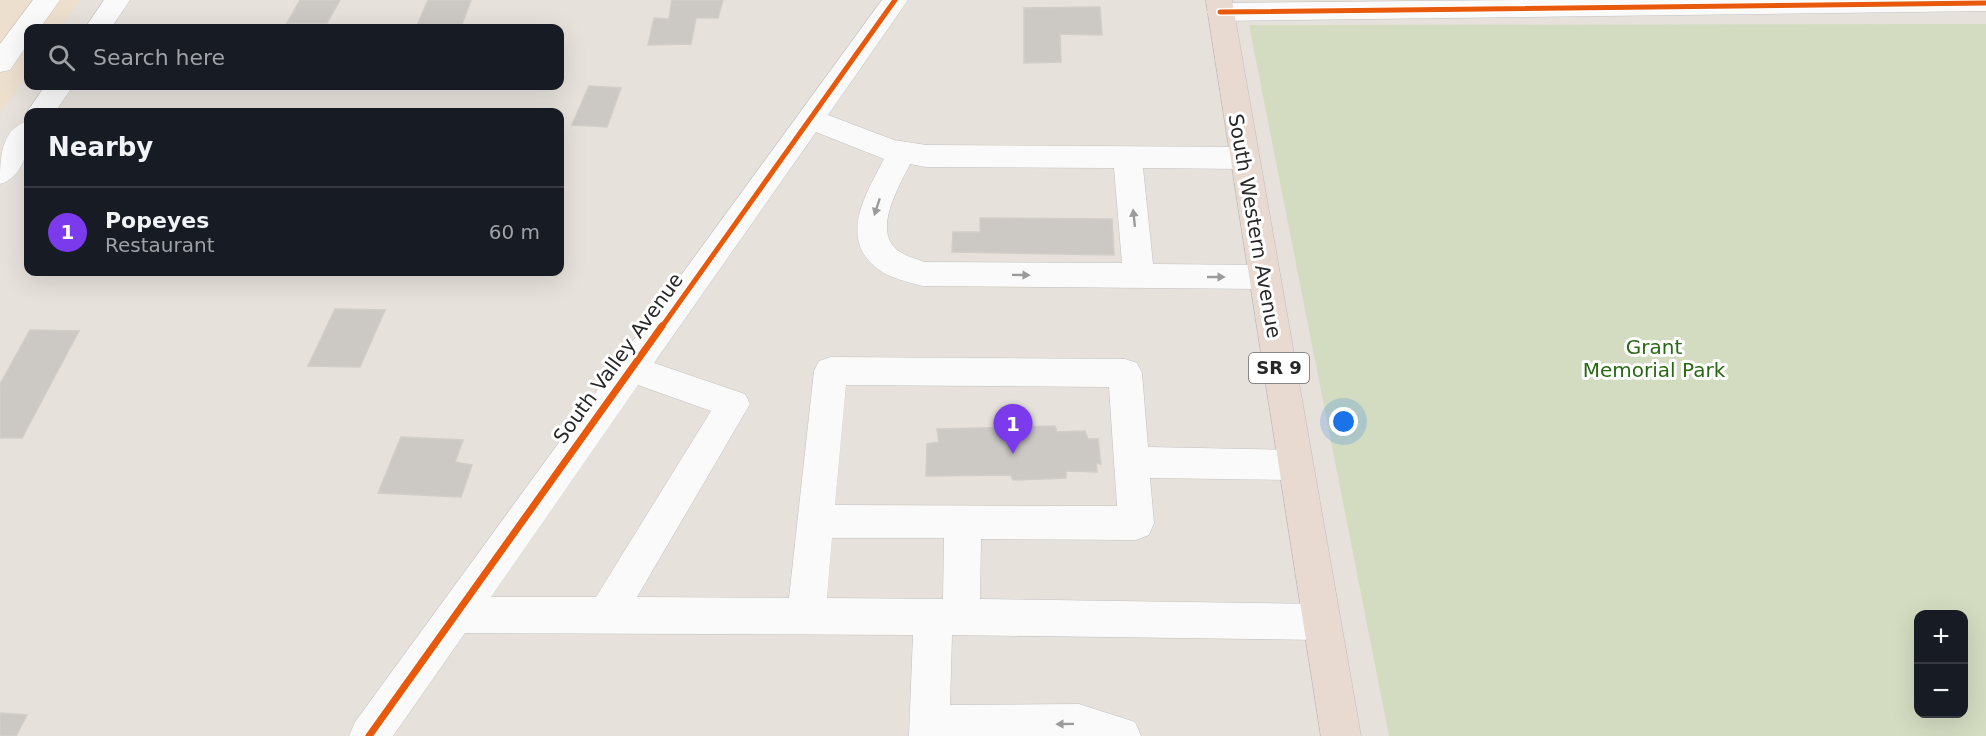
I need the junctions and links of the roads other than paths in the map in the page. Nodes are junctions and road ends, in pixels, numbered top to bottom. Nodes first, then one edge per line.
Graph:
1 (47, 0) edge
2 (117, 0) edge
3 (895, 0) edge
4 (1986, 3) edge
5 (1611, 4) edge
6 (1219, 6) edge
7 (29, 24) edge
8 (101, 24) edge
9 (24, 31) edge
10 (0, 63) edge
11 (56, 90) edge
12 (44, 108) edge
13 (810, 119) junction
14 (24, 137) edge
15 (901, 153) junction
16 (1128, 158) junction
17 (1244, 158) junction
18 (0, 173) edge
19 (1139, 276) junction
20 (1264, 277) junction
21 (631, 369) junction
22 (1131, 462) junction
23 (1296, 465) junction
24 (816, 521) junction
25 (963, 522) junction
26 (455, 615) junction
27 (606, 615) junction
28 (806, 615) junction
29 (947, 617) junction
30 (1322, 622) junction
31 (930, 731) edge
32 (369, 736) edge
33 (1121, 736) edge
34 (1341, 736) edge

1 - 7 street
2 - 8 street
3 - 13 street, South Valley Avenue
4 - 5 street
5 - 6 street
6 - 17 highway, South Western Avenue / SR 9
9 - 10 street
11 - 12 street
13 - 15 street
13 - 21 street, South Valley Avenue
14 - 18 street
15 - 16 street
15 -> 19 street
16 - 17 street
19 -> 16 street
17 - 20 highway, South Western Avenue / SR 9
19 -> 20 street
20 - 23 highway, South Western Avenue / SR 9
21 - 26 street, South Valley Avenue
21 - 27 street
22 - 23 street
22 - 24 street
22 - 25 street
23 - 30 highway, South Western Avenue / SR 9
24 - 25 street
24 - 28 street
25 - 29 street
26 - 27 street
26 - 32 street, South Valley Avenue
27 - 28 street
28 - 29 street
29 - 30 street
29 - 31 street
30 - 34 highway, South Western Avenue / SR 9
33 -> 31 street

